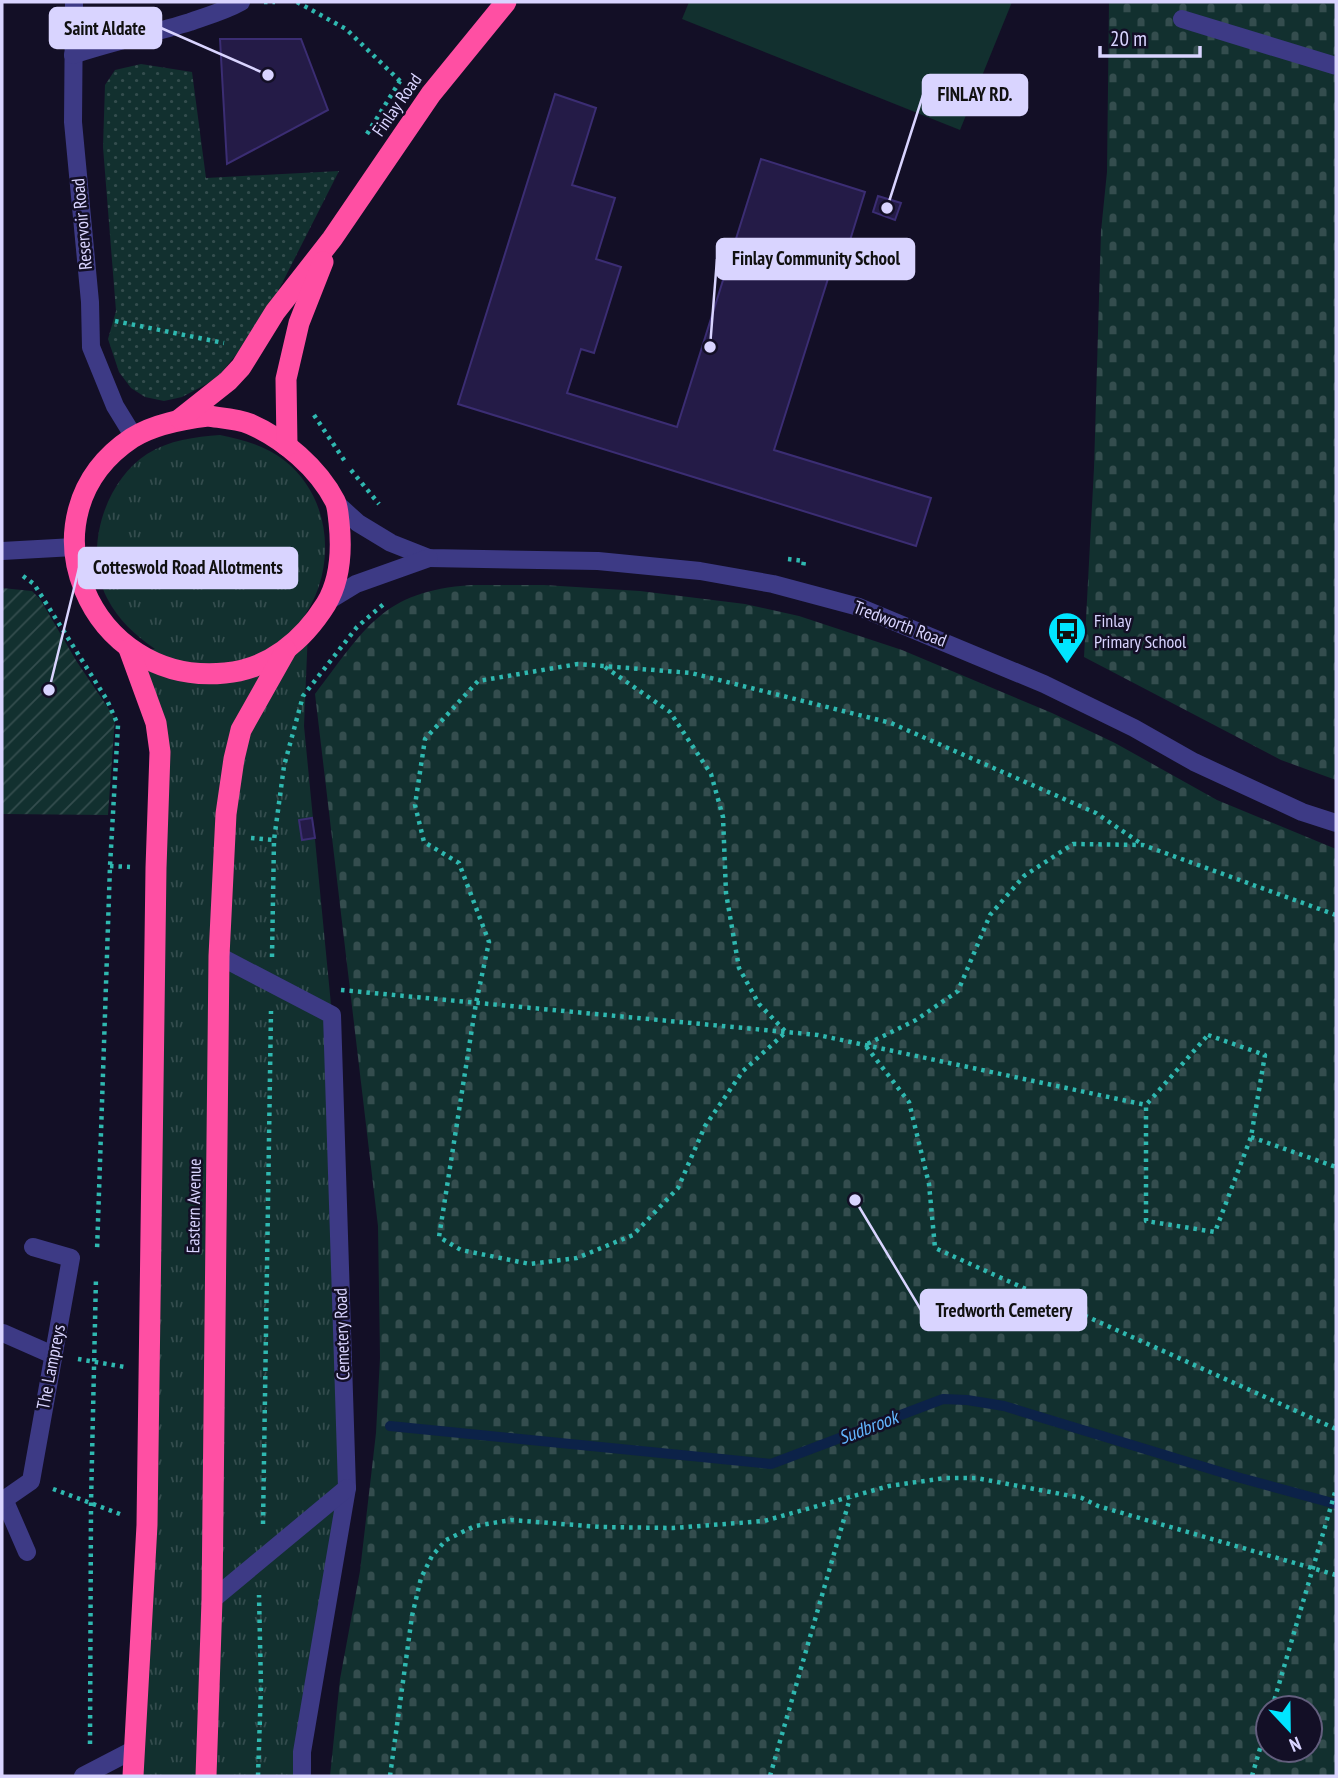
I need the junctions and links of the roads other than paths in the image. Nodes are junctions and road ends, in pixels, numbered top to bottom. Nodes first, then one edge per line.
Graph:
1 (74, 2) edge
2 (241, 2) edge
3 (506, 2) edge
4 (1182, 19) dead end
5 (73, 55) junction
6 (1336, 66) edge
7 (332, 239) junction
8 (180, 419) junction
9 (134, 436) junction
10 (287, 446) junction
11 (336, 503) junction
12 (74, 547) junction
13 (2, 551) edge
14 (429, 558) junction
15 (328, 601) junction
16 (129, 649) junction
17 (286, 650) junction
18 (1336, 823) edge
19 (219, 956) junction
20 (33, 1247) dead end
21 (3, 1333) edge
22 (52, 1355) junction
23 (347, 1488) junction
24 (3, 1500) edge
25 (27, 1552) dead end
26 (212, 1600) junction
27 (135, 1749) junction
28 (86, 1775) edge
29 (133, 1776) edge
30 (206, 1776) edge
31 (302, 1776) edge

1 - 5 street, Reservoir Road
2 - 5 street
3 - 7 highway, Finlay Road
4 - 6 street
5 - 9 street, Reservoir Road
7 - 8 highway, Finlay Road
7 - 10 highway, Finlay Road
8 - 9 highway
8 - 10 highway
9 - 12 highway
10 - 11 highway
11 - 14 street, Tredworth Road
11 - 15 highway
12 - 13 street
12 - 16 highway
14 - 15 street, Tredworth Road
14 - 18 street, Tredworth Road
15 - 17 highway
16 - 17 highway
16 - 27 highway
17 - 19 highway, Eastern Avenue
19 - 23 street, Cemetery Road
19 - 26 highway, Eastern Avenue
20 - 22 street, The Lampreys
21 - 22 street
22 - 24 street, The Lampreys
23 - 26 street
23 - 31 street, Cemetery Road
24 - 25 street
26 - 30 highway, Eastern Avenue
27 - 28 street
27 - 29 highway

